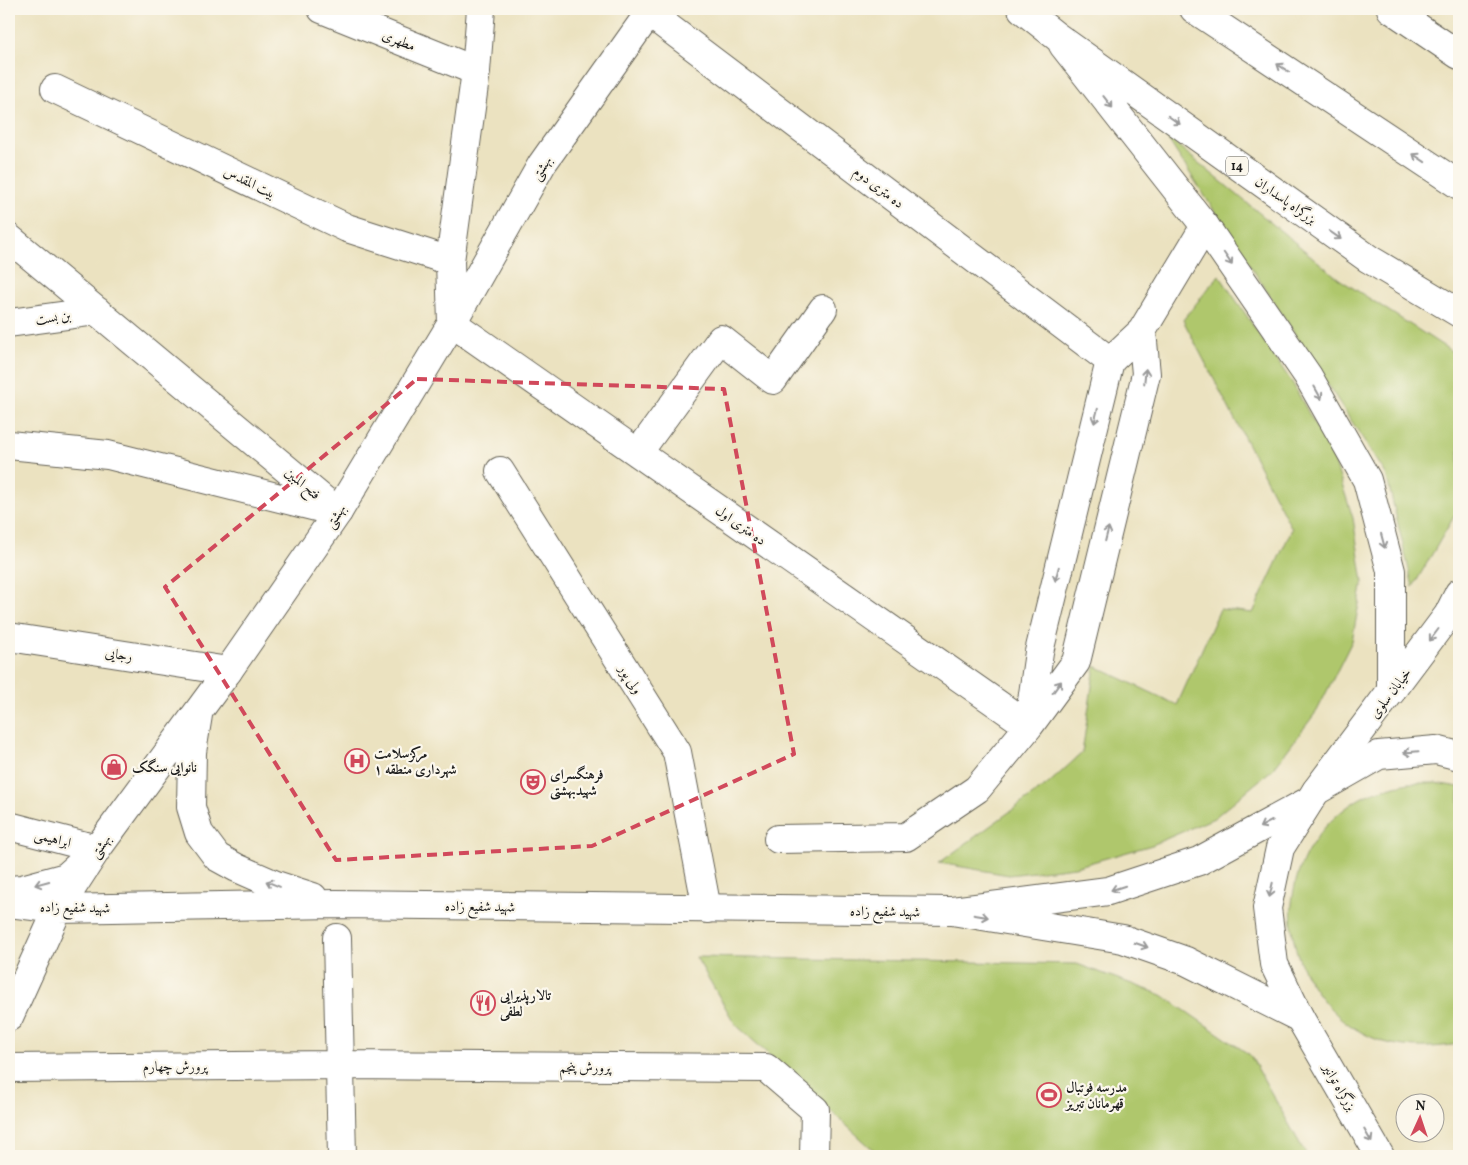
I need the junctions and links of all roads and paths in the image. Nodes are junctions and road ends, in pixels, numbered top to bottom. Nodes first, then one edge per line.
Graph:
1 (322, 9) edge
2 (481, 9) edge
3 (1022, 9) edge
4 (1194, 9) edge
5 (1391, 9) edge
6 (650, 11) edge
7 (1056, 36) junction
8 (1459, 55) edge
9 (476, 71) junction
10 (54, 89) dead end
11 (1459, 185) edge
12 (1205, 226) junction
13 (9, 238) edge
14 (450, 261) junction
15 (823, 309) dead end
16 (97, 311) junction
17 (1459, 313) edge
18 (9, 323) edge
19 (452, 323) junction
20 (1142, 331) junction
21 (1110, 361) junction
22 (9, 445) edge
23 (638, 453) junction
24 (500, 471) dead end
25 (338, 512) junction
26 (1459, 593) edge
27 (9, 637) edge
28 (228, 671) junction
29 (1391, 692) junction
30 (199, 709) junction
31 (1029, 726) junction
32 (1459, 756) edge
33 (1313, 796) junction
34 (9, 826) edge
35 (778, 839) dead end
36 (97, 849) junction
37 (9, 890) edge
38 (9, 903) edge
39 (336, 904) junction
40 (707, 908) junction
41 (58, 909) junction
42 (952, 911) junction
43 (337, 938) dead end
44 (9, 1016) edge
45 (1300, 1018) junction
46 (340, 1065) junction
47 (9, 1068) edge
48 (342, 1156) edge
49 (814, 1156) edge
50 (1380, 1156) edge

1 - 9 main road, مطهری
2 - 9 main road
3 - 7 main road, بزرگراه پاسداران / 14
11 -> 4 main road
5 - 8 main road
6 - 19 main road, بهشتی
6 - 21 main road, ده متری دوم
7 -> 12 main road
7 -> 17 main road, بزرگراه پاسداران / 14
9 - 14 main road
10 - 14 main road, بیت المقدس
12 - 20 main road
12 -> 29 main road
13 - 16 main road, فتح المبین
14 - 19 main road
15 - 23 main road
16 - 18 main road, بن بست
16 - 25 main road, فتح المبین
19 - 23 main road, ده متری اول
19 - 25 main road, بهشتی
20 - 21 main road
31 -> 20 main road
21 -> 31 main road
22 - 25 main road, فتح المبین
23 - 31 main road, ده متری اول
24 - 40 main road, ولی پور
25 - 28 main road, بهشتی
26 -> 29 main road, خیابان سلوی
27 - 28 main road, رجایی
28 - 30 main road, بهشتی
29 - 33 main road, خیابان سلوی
30 - 36 main road, بهشتی
39 -> 30 main road
31 - 35 main road
32 -> 33 main road
33 -> 42 main road
33 -> 45 main road, خیابان سلوی
34 - 36 main road, ابراهیمی
36 -> 37 main road, شهید شفیع زاده
36 - 41 main road, بهشتی
38 - 41 main road, شهید شفیع زاده
39 - 40 main road, شهید شفیع زاده
39 - 41 main road, شهید شفیع زاده
40 - 42 main road, شهید شفیع زاده
41 - 44 main road, بهشتی
42 -> 45 main road
43 - 46 main road
45 -> 50 main road, بزرگراه توانیر
46 - 47 main road, پرورش چهارم
46 - 48 main road
46 - 49 main road, پرورش پنجم

